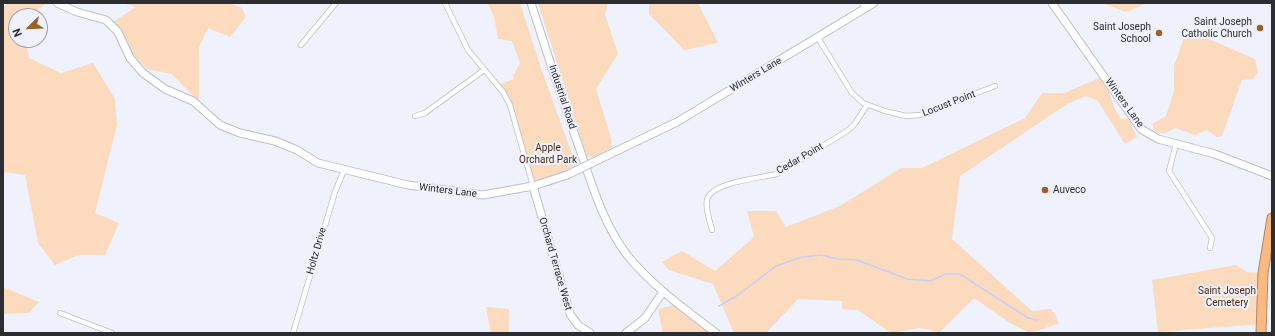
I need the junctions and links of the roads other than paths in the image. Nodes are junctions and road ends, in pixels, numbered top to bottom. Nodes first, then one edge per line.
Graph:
1 (57, 3) edge
2 (336, 3) edge
3 (445, 3) edge
4 (531, 3) edge
5 (874, 3) edge
6 (1052, 3) edge
7 (863, 6) edge
8 (818, 38) junction
9 (301, 45) dead end
10 (484, 70) junction
11 (995, 86) dead end
12 (867, 105) junction
13 (416, 116) dead end
14 (1176, 144) junction
15 (344, 170) junction
16 (1272, 176) edge
17 (533, 186) junction
18 (1272, 218) edge
19 (712, 230) dead end
20 (1210, 248) dead end
21 (663, 292) junction
22 (60, 313) dead end
23 (112, 333) edge
24 (293, 333) edge
25 (590, 333) edge
26 (626, 333) edge
27 (716, 333) edge
28 (1261, 333) edge

1 - 15 street, Winters Lane
2 - 9 street
3 - 10 street
4 - 21 street, Industrial Road
5 - 7 street, Winters Lane
6 - 14 street, Winters Lane
7 - 8 street, Winters Lane
8 - 12 street, Locust Point
8 - 17 street, Winters Lane, bridge
10 - 13 street
10 - 17 street
11 - 12 street, Locust Point
12 - 19 street, Cedar Point
14 - 16 street, Winters Lane
14 - 20 street
15 - 17 street, Winters Lane
15 - 24 street, Holtz Drive
17 - 25 street, Orchard Terrace West
18 - 28 highway
21 - 26 street
21 - 27 street, Industrial Road
22 - 23 street

